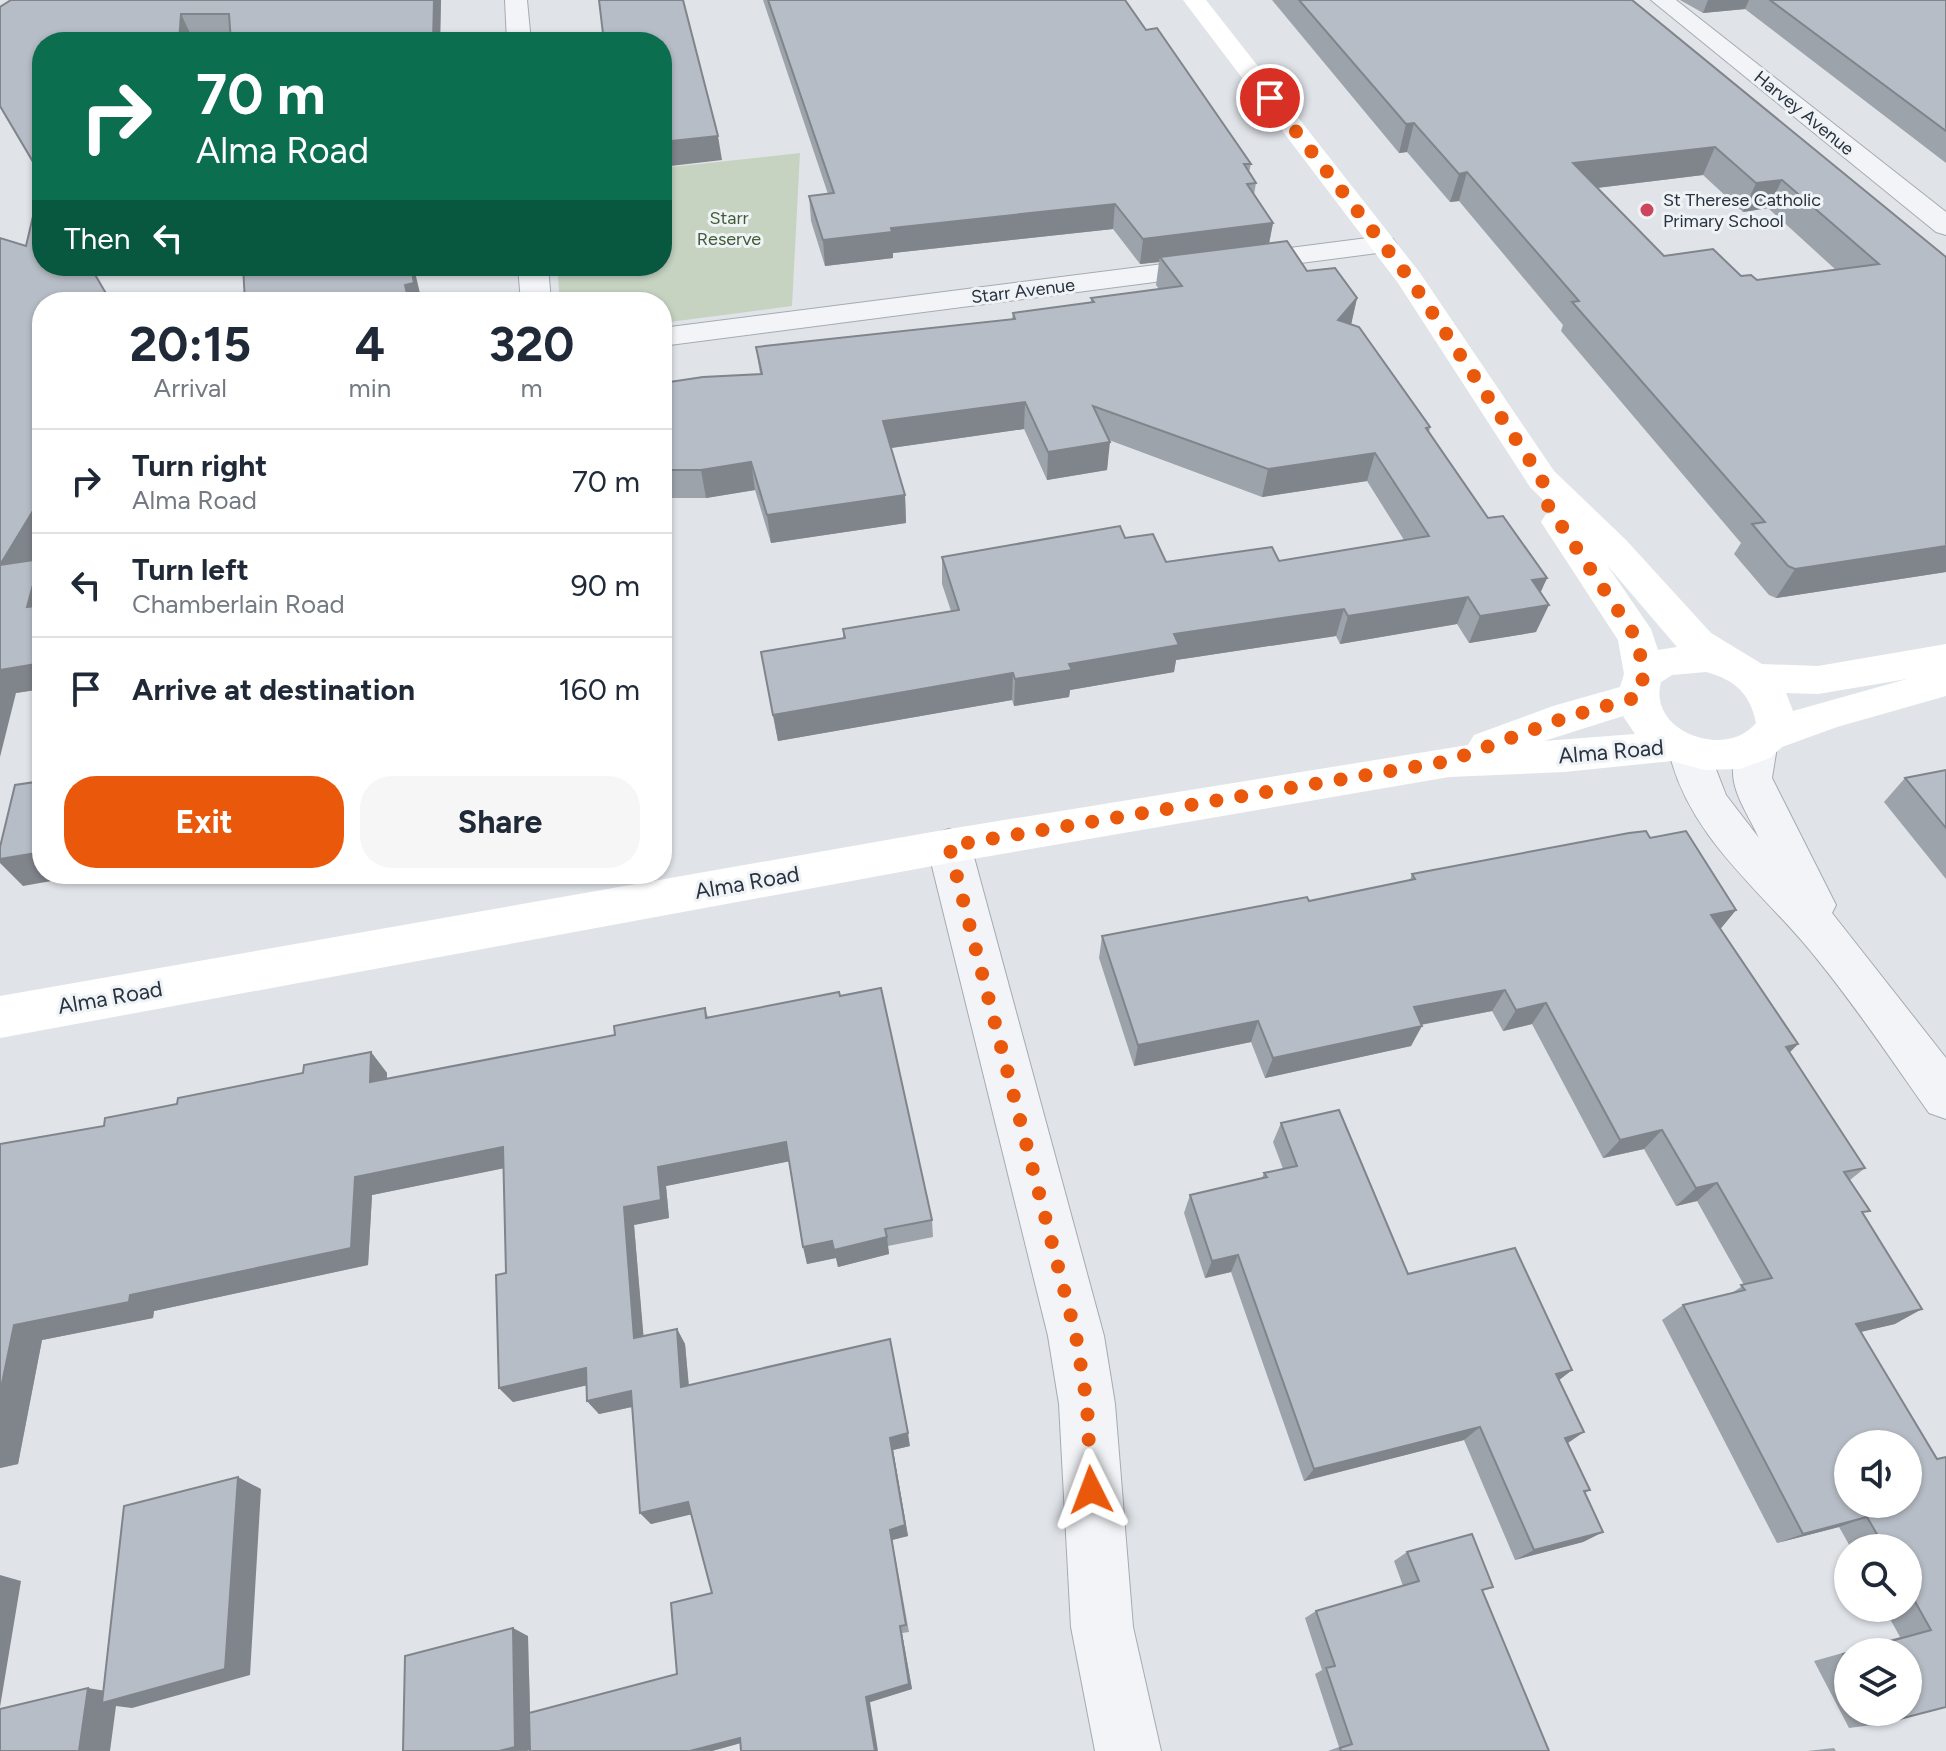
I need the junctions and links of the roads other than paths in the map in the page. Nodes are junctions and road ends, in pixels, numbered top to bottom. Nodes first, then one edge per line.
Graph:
1 (516, 0) edge
2 (1194, 0) edge
3 (1662, 0) edge
4 (518, 32) edge
5 (1946, 226) edge
6 (1383, 245) junction
7 (672, 336) edge
8 (1542, 479) junction
9 (1946, 658) edge
10 (1743, 671) junction
11 (1946, 682) edge
12 (1641, 686) junction
13 (1763, 741) junction
14 (1683, 749) junction
15 (1449, 761) junction
16 (949, 846) junction
17 (1832, 943) junction
18 (0, 1017) edge
19 (1946, 1097) edge
20 (1128, 1751) edge

1 - 4 street
2 - 6 main road
3 - 5 street, Harvey Avenue
6 - 7 street, Starr Avenue
6 - 8 main road
8 - 10 main road
8 - 12 main road
9 - 10 main road
10 - 12 main road
10 - 13 main road
11 - 13 main road
12 - 14 main road
12 - 15 main road, Alma Road
13 - 14 main road
13 - 17 street
14 - 15 main road, Alma Road
14 - 17 street
15 - 16 main road, Alma Road
16 - 18 main road, Alma Road
16 - 20 street
17 - 19 street

